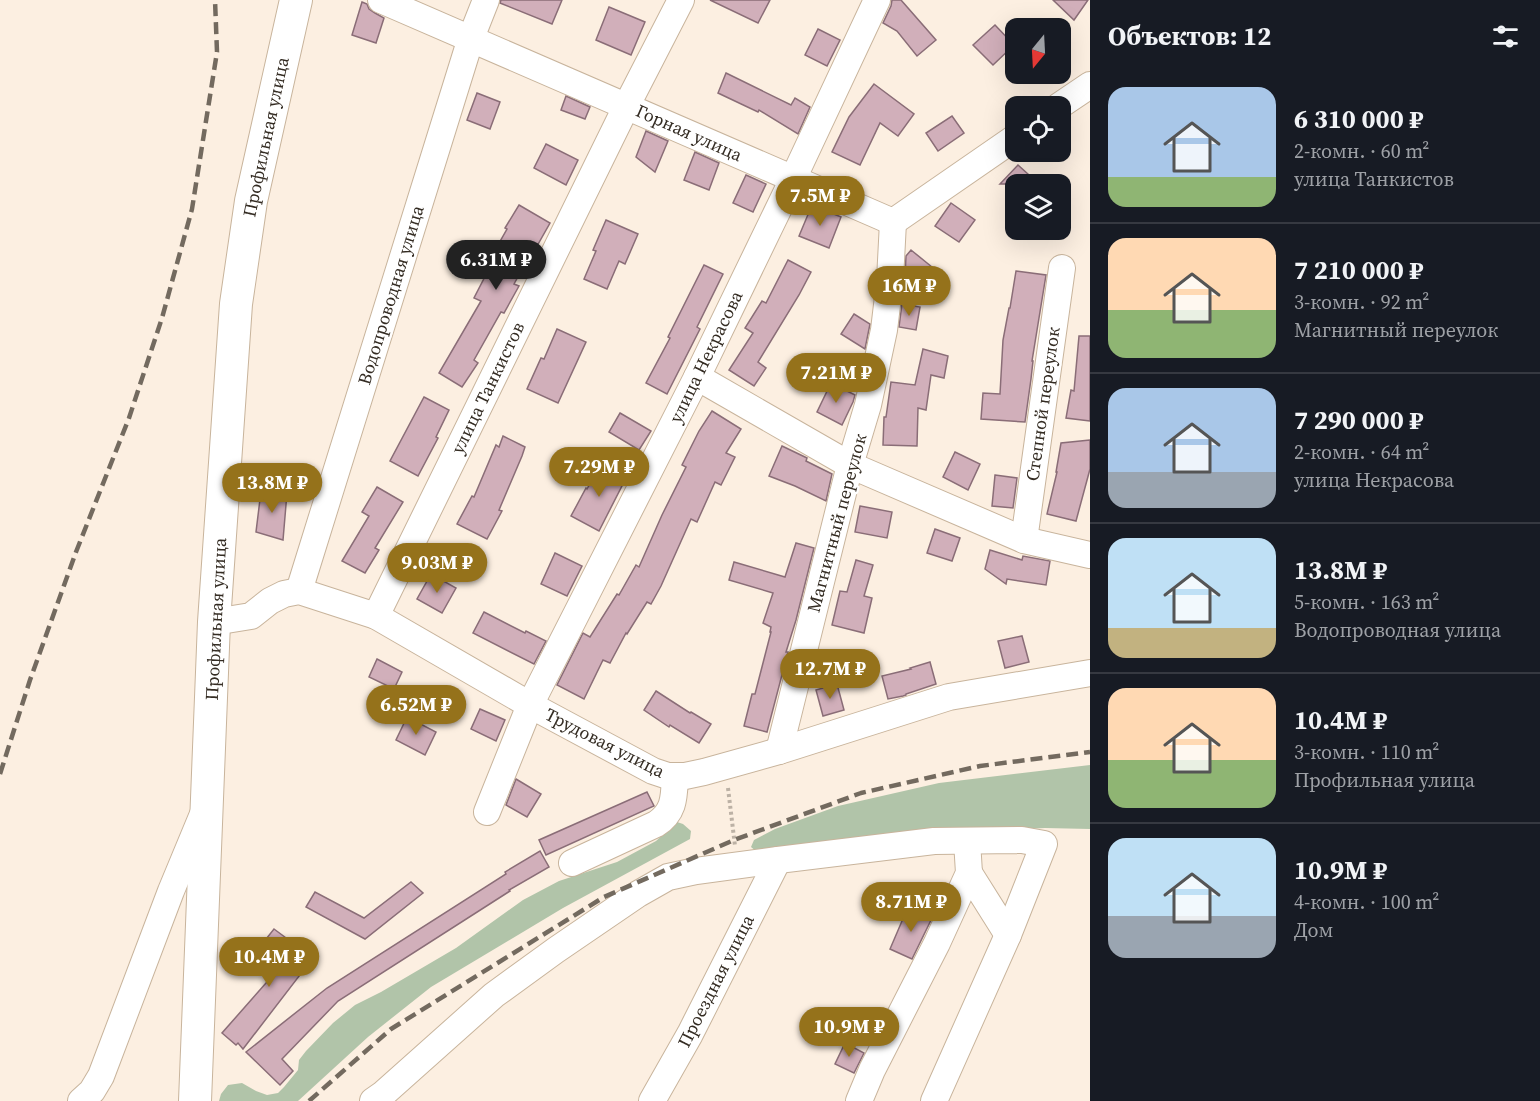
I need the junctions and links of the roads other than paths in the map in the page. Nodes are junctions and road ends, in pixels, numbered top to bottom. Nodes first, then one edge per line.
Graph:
1 (296, 0) edge
2 (381, 0) edge
3 (486, 0) edge
4 (681, 0) edge
5 (877, 0) edge
6 (471, 38) junction
7 (1090, 85) edge
8 (1071, 98) edge
9 (627, 105) junction
10 (1005, 145) edge
11 (794, 178) junction
12 (893, 222) junction
13 (1062, 268) dead end
14 (697, 377) junction
15 (850, 465) junction
16 (1024, 540) junction
17 (1090, 555) edge
18 (299, 591) junction
19 (376, 616) junction
20 (214, 622) junction
21 (1090, 673) edge
22 (530, 705) junction
23 (779, 751) junction
24 (675, 776) junction
25 (207, 806) junction
26 (487, 812) dead end
27 (967, 841) junction
28 (778, 860) junction
29 (572, 862) dead end
30 (969, 873) junction
31 (1008, 935) junction
32 (81, 1101) edge
33 (195, 1101) edge
34 (373, 1101) edge
35 (652, 1101) edge
36 (859, 1101) edge
37 (934, 1101) edge

1 - 20 main road, Профильная улица
2 - 6 street, Горная улица
3 - 6 street, Водопроводная улица
4 - 9 street, улица Танкистов
5 - 11 street, улица Некрасова
6 - 9 street, Горная улица
6 - 18 street, Водопроводная улица
7 - 8 street
9 - 11 street, Горная улица
9 - 19 street, улица Танкистов
10 - 12 street
11 - 12 street, Горная улица
11 - 14 street, улица Некрасова
12 - 15 street, Магнитный переулок
13 - 16 street, Степной переулок
14 - 15 street
14 - 22 street, улица Некрасова
15 - 16 street
15 - 23 street, Магнитный переулок
16 - 17 street
18 - 19 street, Трудовая улица
18 - 20 street
19 - 22 street, Трудовая улица
20 - 25 main road, Профильная улица
21 - 23 street, Трудовая улица
22 - 24 street, Трудовая улица
22 - 26 street, улица Некрасова
23 - 24 street, Трудовая улица
24 - 29 street
25 - 32 street
25 - 33 main road, Профильная улица
27 - 28 street
27 - 30 street
27 - 31 street
28 - 34 street
28 - 35 street, Проездная улица
30 - 31 street
30 - 36 street
31 - 37 street

